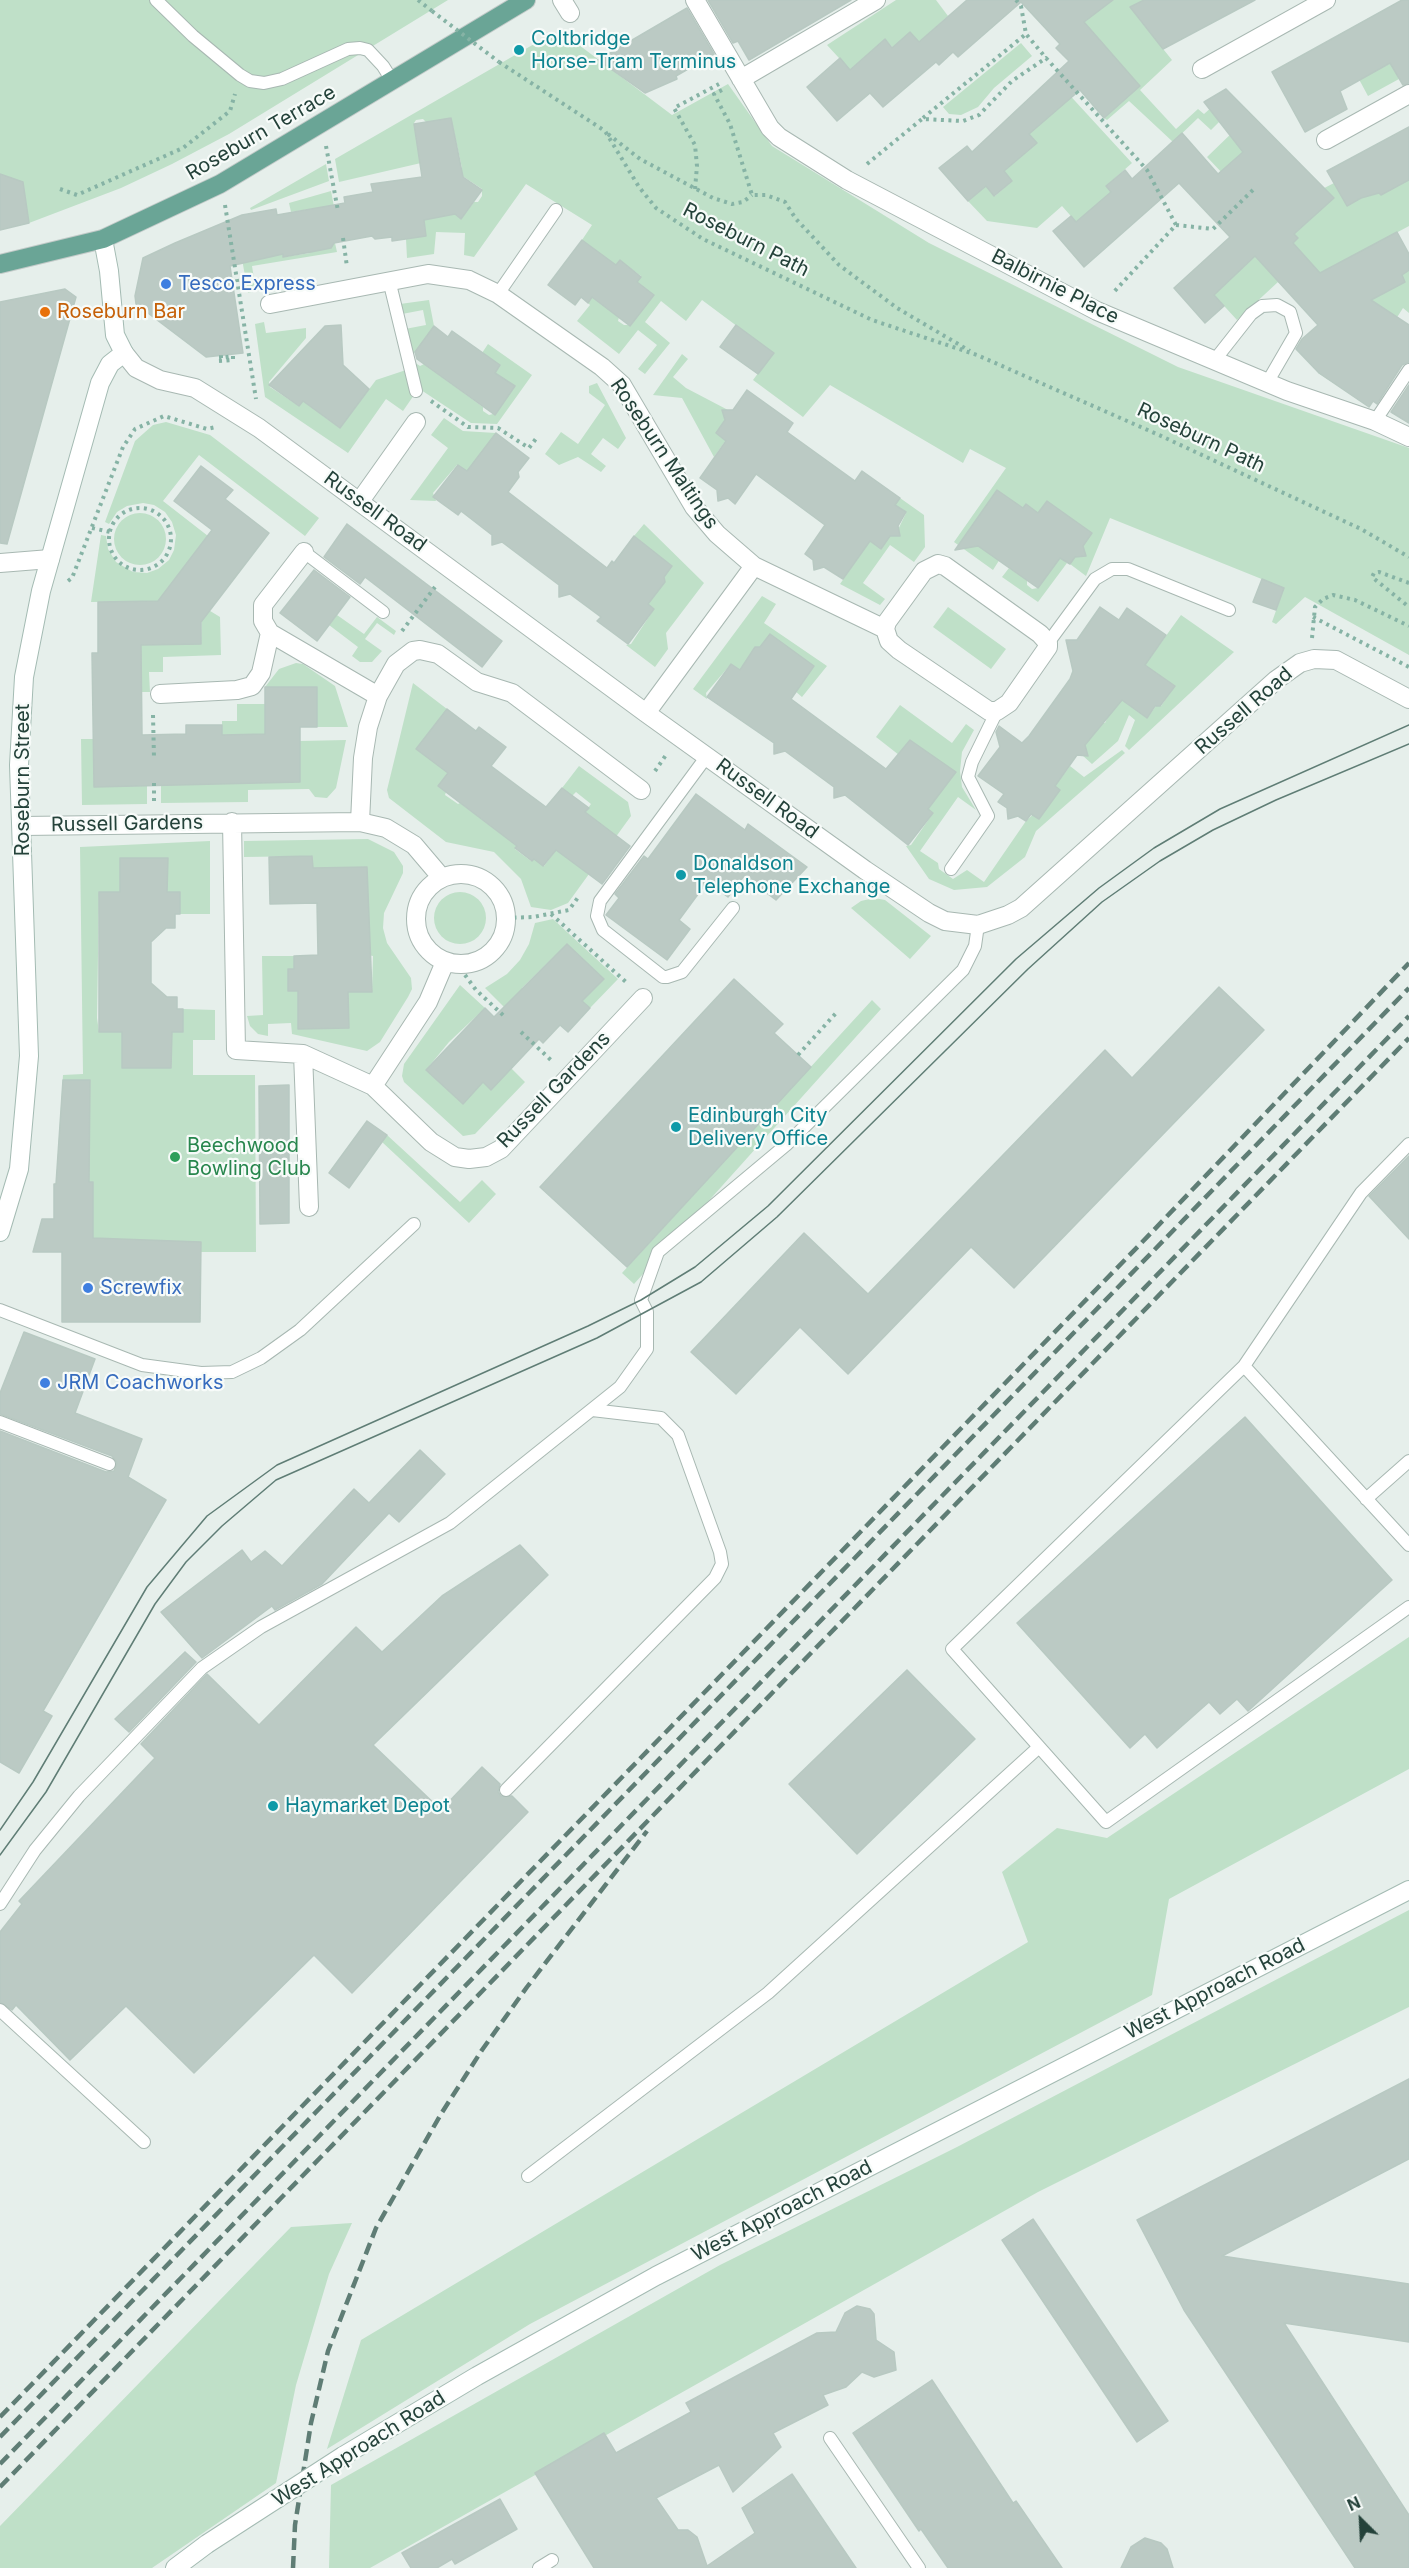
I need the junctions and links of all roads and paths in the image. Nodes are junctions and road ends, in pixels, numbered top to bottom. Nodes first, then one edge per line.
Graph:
1 (156, 0) edge
2 (418, 0) edge
3 (526, 0) edge
4 (695, 0) edge
5 (876, 0) edge
6 (1016, 0) edge
7 (1326, 0) edge
8 (456, 18) dead end
9 (438, 30) dead end
10 (1026, 34) junction
11 (1046, 58) junction
12 (1202, 69) dead end
13 (240, 75) junction
14 (741, 79) junction
15 (393, 82) junction
16 (719, 84) dead end
17 (1409, 94) edge
18 (922, 119) junction
19 (320, 125) junction
20 (605, 131) junction
21 (1326, 140) dead end
22 (847, 180) junction
23 (220, 184) junction
24 (1256, 187) dead end
25 (60, 189) dead end
26 (695, 189) junction
27 (752, 195) junction
28 (556, 210) dead end
29 (339, 211) dead end
30 (1176, 225) junction
31 (343, 238) dead end
32 (104, 239) junction
33 (0, 264) edge
34 (389, 280) junction
35 (351, 287) junction
36 (498, 294) junction
37 (270, 304) dead end
38 (1097, 310) junction
39 (124, 353) junction
40 (221, 355) dead end
41 (977, 356) junction
42 (1214, 361) junction
43 (219, 362) dead end
44 (1409, 370) edge
45 (1267, 383) junction
46 (416, 391) dead end
47 (430, 400) dead end
48 (229, 408) junction
49 (1376, 421) junction
50 (416, 422) dead end
51 (259, 428) junction
52 (538, 436) dead end
53 (1409, 437) edge
54 (360, 501) junction
55 (92, 528) junction
56 (110, 532) junction
57 (304, 552) joint
58 (1409, 557) edge
59 (50, 559) junction
60 (0, 563) edge
61 (754, 566) junction
62 (438, 582) dead end
63 (1409, 583) edge
64 (62, 585) dead end
65 (1409, 607) edge
66 (418, 609) dead end
67 (1229, 610) dead end
68 (383, 612) dead end
69 (1313, 617) junction
70 (1409, 626) edge
71 (885, 629) junction
72 (270, 633) junction
73 (1048, 643) junction
74 (1314, 659) junction
75 (1409, 667) edge
76 (160, 694) joint
77 (378, 696) junction
78 (1409, 699) edge
79 (997, 711) junction
80 (646, 713) junction
81 (680, 737) junction
82 (707, 756) junction
83 (154, 758) dead end
84 (641, 790) joint
85 (232, 822) junction
86 (360, 822) junction
87 (22, 826) junction
88 (951, 869) dead end
89 (442, 878) junction
90 (582, 892) dead end
91 (733, 908) dead end
92 (552, 914) junction
93 (506, 918) junction
94 (978, 925) junction
95 (452, 963) junction
96 (643, 998) joint
97 (837, 1012) dead end
98 (504, 1016) dead end
99 (521, 1032) dead end
100 (303, 1054) junction
101 (798, 1055) dead end
102 (568, 1076) junction
103 (373, 1086) junction
104 (1409, 1143) edge
105 (309, 1208) dead end
106 (414, 1224) dead end
107 (0, 1232) edge
108 (0, 1310) edge
109 (1244, 1366) junction
110 (592, 1410) junction
111 (0, 1422) edge
112 (1409, 1461) edge
113 (109, 1464) dead end
114 (1366, 1499) junction
115 (1409, 1545) edge
116 (1409, 1607) edge
117 (1039, 1747) junction
118 (506, 1790) dead end
119 (1409, 1890) edge
120 (0, 1904) edge
121 (0, 2010) edge
122 (144, 2142) dead end
123 (528, 2176) dead end
124 (830, 2438) dead end
125 (552, 2560) dead end
126 (175, 2568) edge
127 (539, 2568) edge
128 (919, 2568) edge

1 - 13 lane
2 - 20 path, Roseburn Path, bridge
3 - 15 main road, Roseburn Terrace
4 - 14 street, Balbirnie Place
5 - 14 street
6 - 10 path
7 - 12 street
8 - 9 path
10 - 11 path
10 - 18 path
11 - 18 path
11 - 30 path
13 - 15 lane
13 - 25 path
14 - 22 street, Balbirnie Place
14 - 27 path
15 - 19 main road, Roseburn Terrace
16 - 26 path
17 - 21 street
18 - 22 path
19 - 23 main road, Roseburn Terrace
19 - 29 path
20 - 26 path, Roseburn Path
20 - 41 path, Roseburn Path
22 - 38 street, Balbirnie Place
23 - 32 main road, Roseburn Terrace
23 - 51 path
24 - 30 path
26 - 27 path, Roseburn Path
27 - 41 path, Roseburn Path
28 - 36 lane
30 - 38 path
31 - 35 path
32 - 33 main road, Roseburn Terrace
32 - 39 street
34 - 35 street, Roseburn Maltings
34 - 36 street, Roseburn Maltings
34 - 46 lane
35 - 37 street, Roseburn Maltings
36 - 61 street, Roseburn Maltings
38 - 42 street, Balbirnie Place
39 - 48 street, Russell Road
39 - 59 street, Roseburn Street
40 - 43 path
41 - 58 path, Roseburn Path
42 - 45 street, Balbirnie Place
42 - 45 lane
44 - 49 lane
45 - 49 street, Balbirnie Place
47 - 52 path
48 - 51 street, Russell Road
48 - 55 path
49 - 53 street, Balbirnie Place
50 - 54 street
51 - 54 street, Russell Road
54 - 80 street, Russell Road
55 - 56 path
55 - 64 path
56 - 56 path
57 - 68 lane
57 - 72 street
59 - 60 street
59 - 87 street, Roseburn Street
61 - 71 street, Roseburn Maltings
61 - 80 street
62 - 66 path
63 - 65 path
67 - 73 lane
69 - 70 path
69 - 74 path
69 - 75 path
71 - 73 street
71 - 79 street, Roseburn Maltings
72 - 76 street
72 - 77 street
73 - 79 street
74 - 78 street, Russell Road
74 - 94 street, Russell Road
76 - 83 path
77 - 84 street
77 - 86 street
79 - 88 lane
80 - 81 street, Russell Road
81 - 82 street, Russell Road
81 - 84 path
82 - 91 lane
82 - 94 street, Russell Road
85 - 86 street, Russell Gardens
85 - 87 street, Russell Gardens
85 - 100 street, Russell Gardens
86 - 89 street, Russell Gardens
87 - 107 street, Roseburn Street
89 - 93 street
89 - 95 street
90 - 92 path
92 - 93 path
92 - 96 path
93 - 95 street
94 - 110 lane
95 - 98 path
95 - 103 street
96 - 102 street, Russell Gardens
97 - 101 path
99 - 102 path
100 - 103 street, Russell Gardens
100 - 105 street
102 - 103 street, Russell Gardens
104 - 109 lane
106 - 108 lane
109 - 114 lane
109 - 117 lane
110 - 118 lane
110 - 120 lane
111 - 113 lane
112 - 114 lane
114 - 115 lane
116 - 117 lane
117 - 123 lane
119 - 126 street, West Approach Road, bridge
121 - 122 lane
124 - 128 lane
125 - 127 lane

